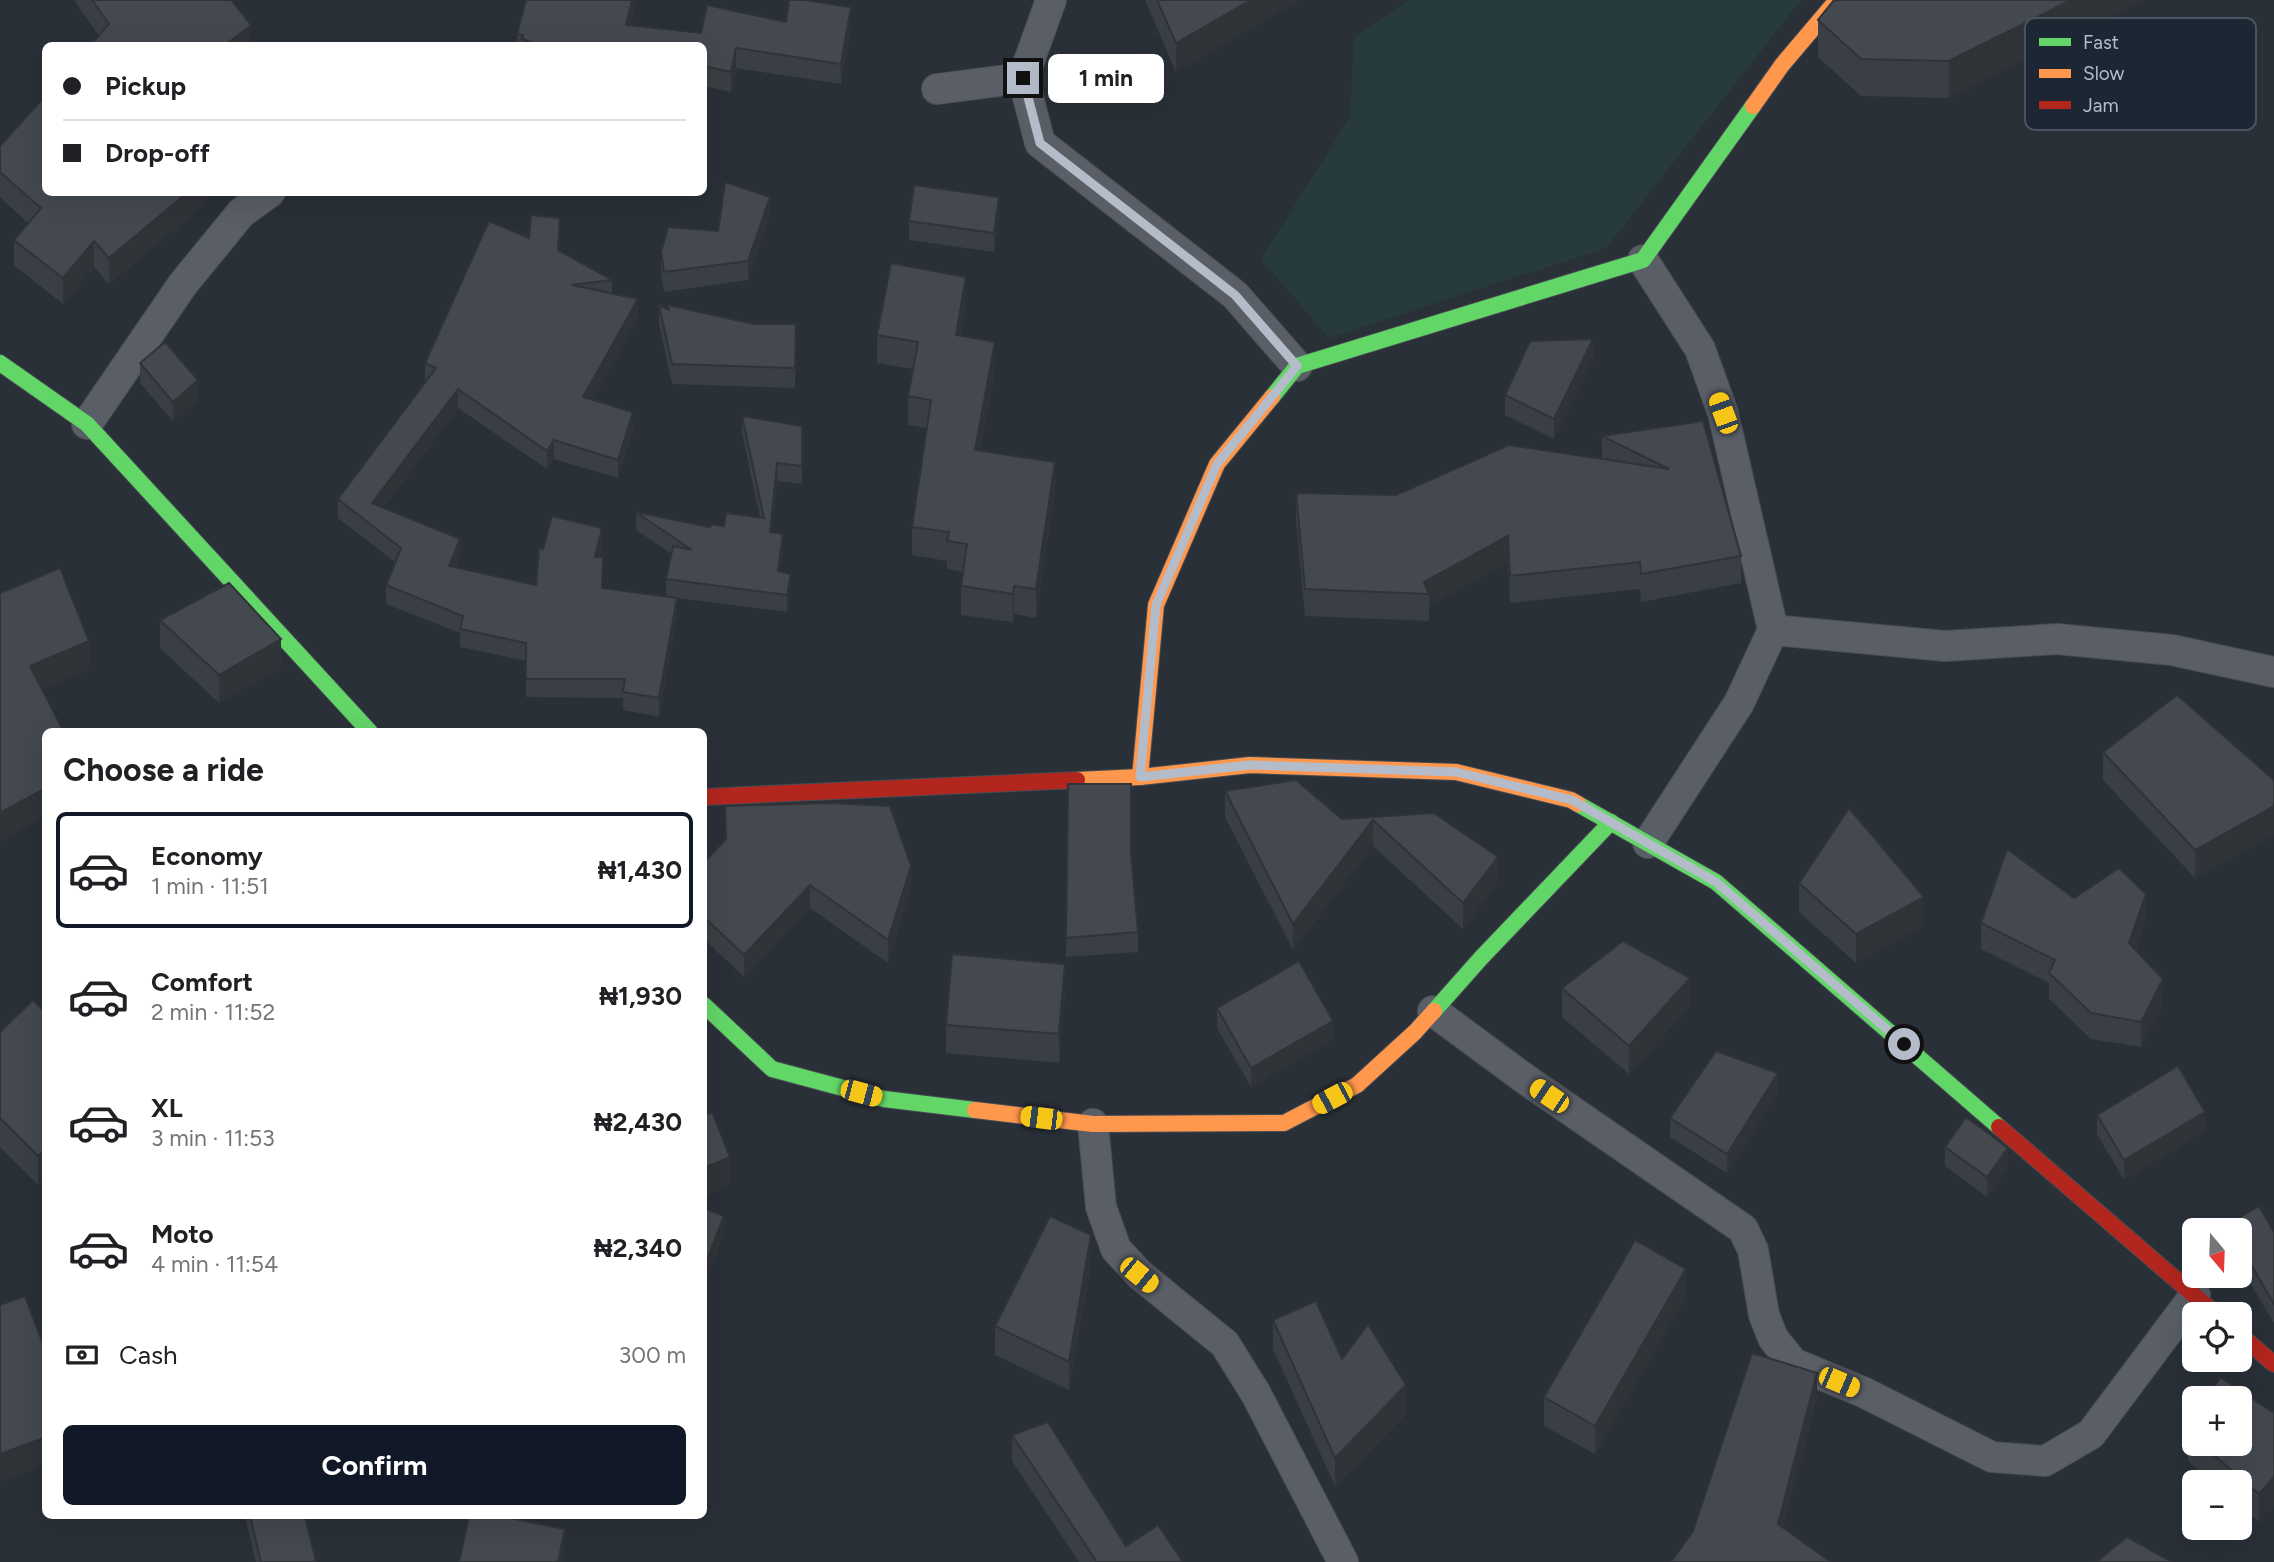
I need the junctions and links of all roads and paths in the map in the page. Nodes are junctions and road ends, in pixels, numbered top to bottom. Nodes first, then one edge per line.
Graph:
1 (1051, 0) edge
2 (1837, 0) edge
3 (1023, 78) junction
4 (937, 89) dead end
5 (264, 196) edge
6 (1643, 260) junction
7 (0, 363) edge
8 (1297, 366) junction
9 (86, 424) junction
10 (1773, 630) junction
11 (2274, 672) edge
12 (366, 728) edge
13 (1140, 777) junction
14 (707, 797) edge
15 (1611, 822) junction
16 (1648, 843) junction
17 (707, 1009) edge
18 (1433, 1012) junction
19 (1093, 1124) junction
20 (2203, 1302) edge
21 (2182, 1332) edge
22 (2252, 1345) edge
23 (2274, 1364) edge
24 (1343, 1562) edge

1 - 3 street
2 - 6 street
3 - 4 street
3 - 8 street
5 - 9 street
6 - 8 street
6 - 10 street
7 - 9 street
8 - 13 street
9 - 12 street
10 - 11 street
10 - 16 street
13 - 14 street
13 - 15 street
15 - 16 street
15 - 18 street
16 - 20 street
17 - 19 street
18 - 19 street
18 - 21 street
19 - 24 street
22 - 23 street

